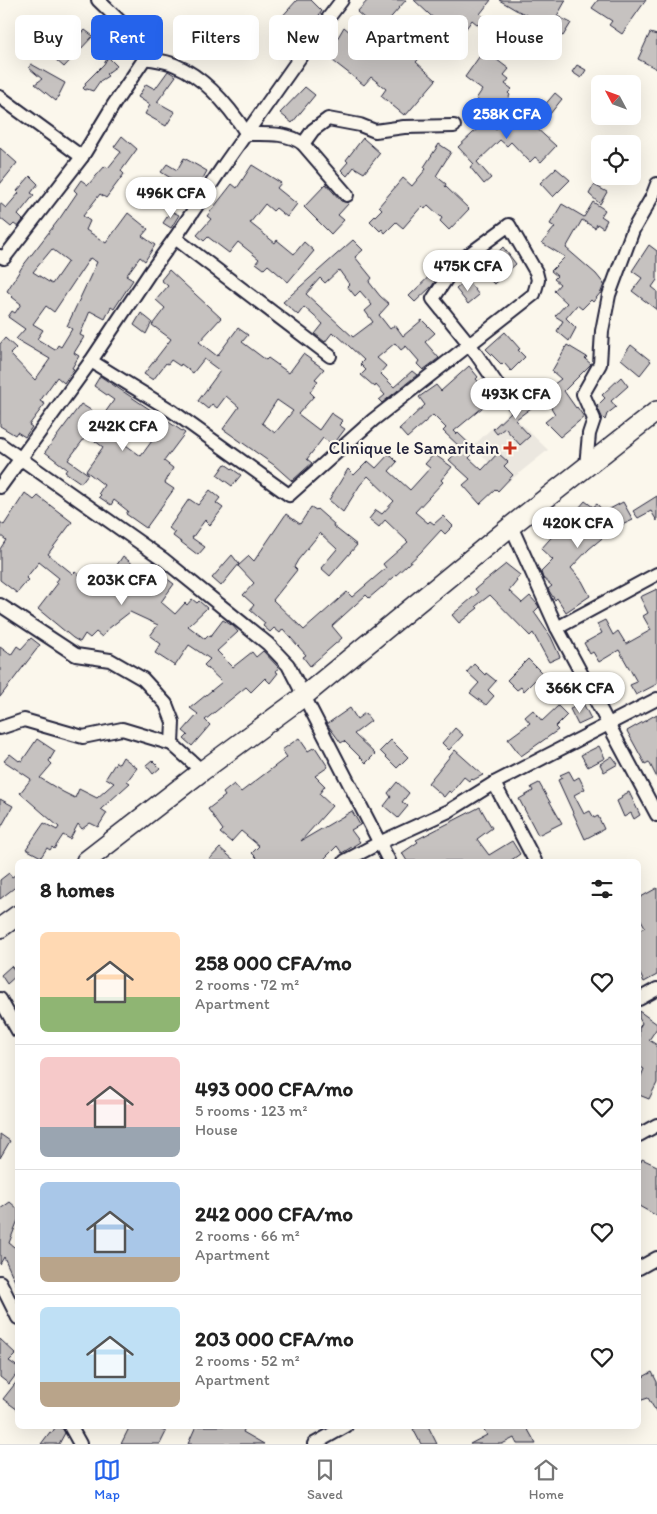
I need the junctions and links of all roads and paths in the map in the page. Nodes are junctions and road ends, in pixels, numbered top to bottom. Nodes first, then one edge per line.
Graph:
1 (98, 0) edge
2 (342, 0) edge
3 (113, 15) edge
4 (144, 60) edge
5 (154, 60) edge
6 (0, 97) edge
7 (454, 126) dead end
8 (247, 134) junction
9 (303, 144) junction
10 (82, 157) junction
11 (657, 184) edge
12 (347, 195) dead end
13 (175, 238) junction
14 (1, 259) edge
15 (470, 345) junction
16 (330, 356) dead end
17 (92, 360) junction
18 (503, 393) dead end
19 (657, 411) edge
20 (0, 444) edge
21 (20, 458) junction
22 (586, 466) junction
23 (0, 486) edge
24 (511, 526) junction
25 (657, 574) edge
26 (0, 604) edge
27 (557, 628) junction
28 (304, 696) junction
29 (657, 699) edge
30 (609, 725) junction
31 (0, 728) edge
32 (172, 744) junction
33 (202, 771) junction
34 (494, 783) junction
35 (657, 815) edge
36 (379, 843) junction
37 (89, 859) edge
38 (349, 859) edge
39 (388, 859) edge
40 (534, 859) edge
41 (15, 917) edge
42 (0, 928) edge
43 (657, 989) edge
44 (641, 998) edge
45 (0, 999) edge
46 (15, 1026) edge
47 (657, 1125) edge
48 (641, 1134) edge
49 (657, 1258) edge
50 (641, 1267) edge
51 (0, 1282) edge
52 (15, 1312) edge
53 (76, 1429) edge
54 (341, 1429) edge
55 (80, 1444) edge
56 (314, 1444) edge

1 - 3 street
2 - 8 street
4 - 10 street
5 - 8 street
6 - 10 street
7 - 9 street
8 - 9 street
8 - 13 street
9 - 12 street
10 - 14 street
11 - 22 street
13 - 16 street
13 - 17 street
15 - 15 street
15 - 17 street
15 - 18 street
17 - 21 street
19 - 22 street
20 - 21 street
21 - 23 street
21 - 28 street
22 - 24 street
24 - 27 street
24 - 28 street
25 - 27 street
26 - 32 street
27 - 30 street
28 - 33 street
28 - 36 street
29 - 30 street
30 - 34 street
30 - 35 street
31 - 32 street
32 - 33 street
33 - 37 street
34 - 36 street
34 - 40 street
36 - 38 street
36 - 39 street
41 - 42 street
43 - 44 street
45 - 46 street
47 - 48 street
49 - 50 street
51 - 52 street
53 - 55 street
54 - 56 street

